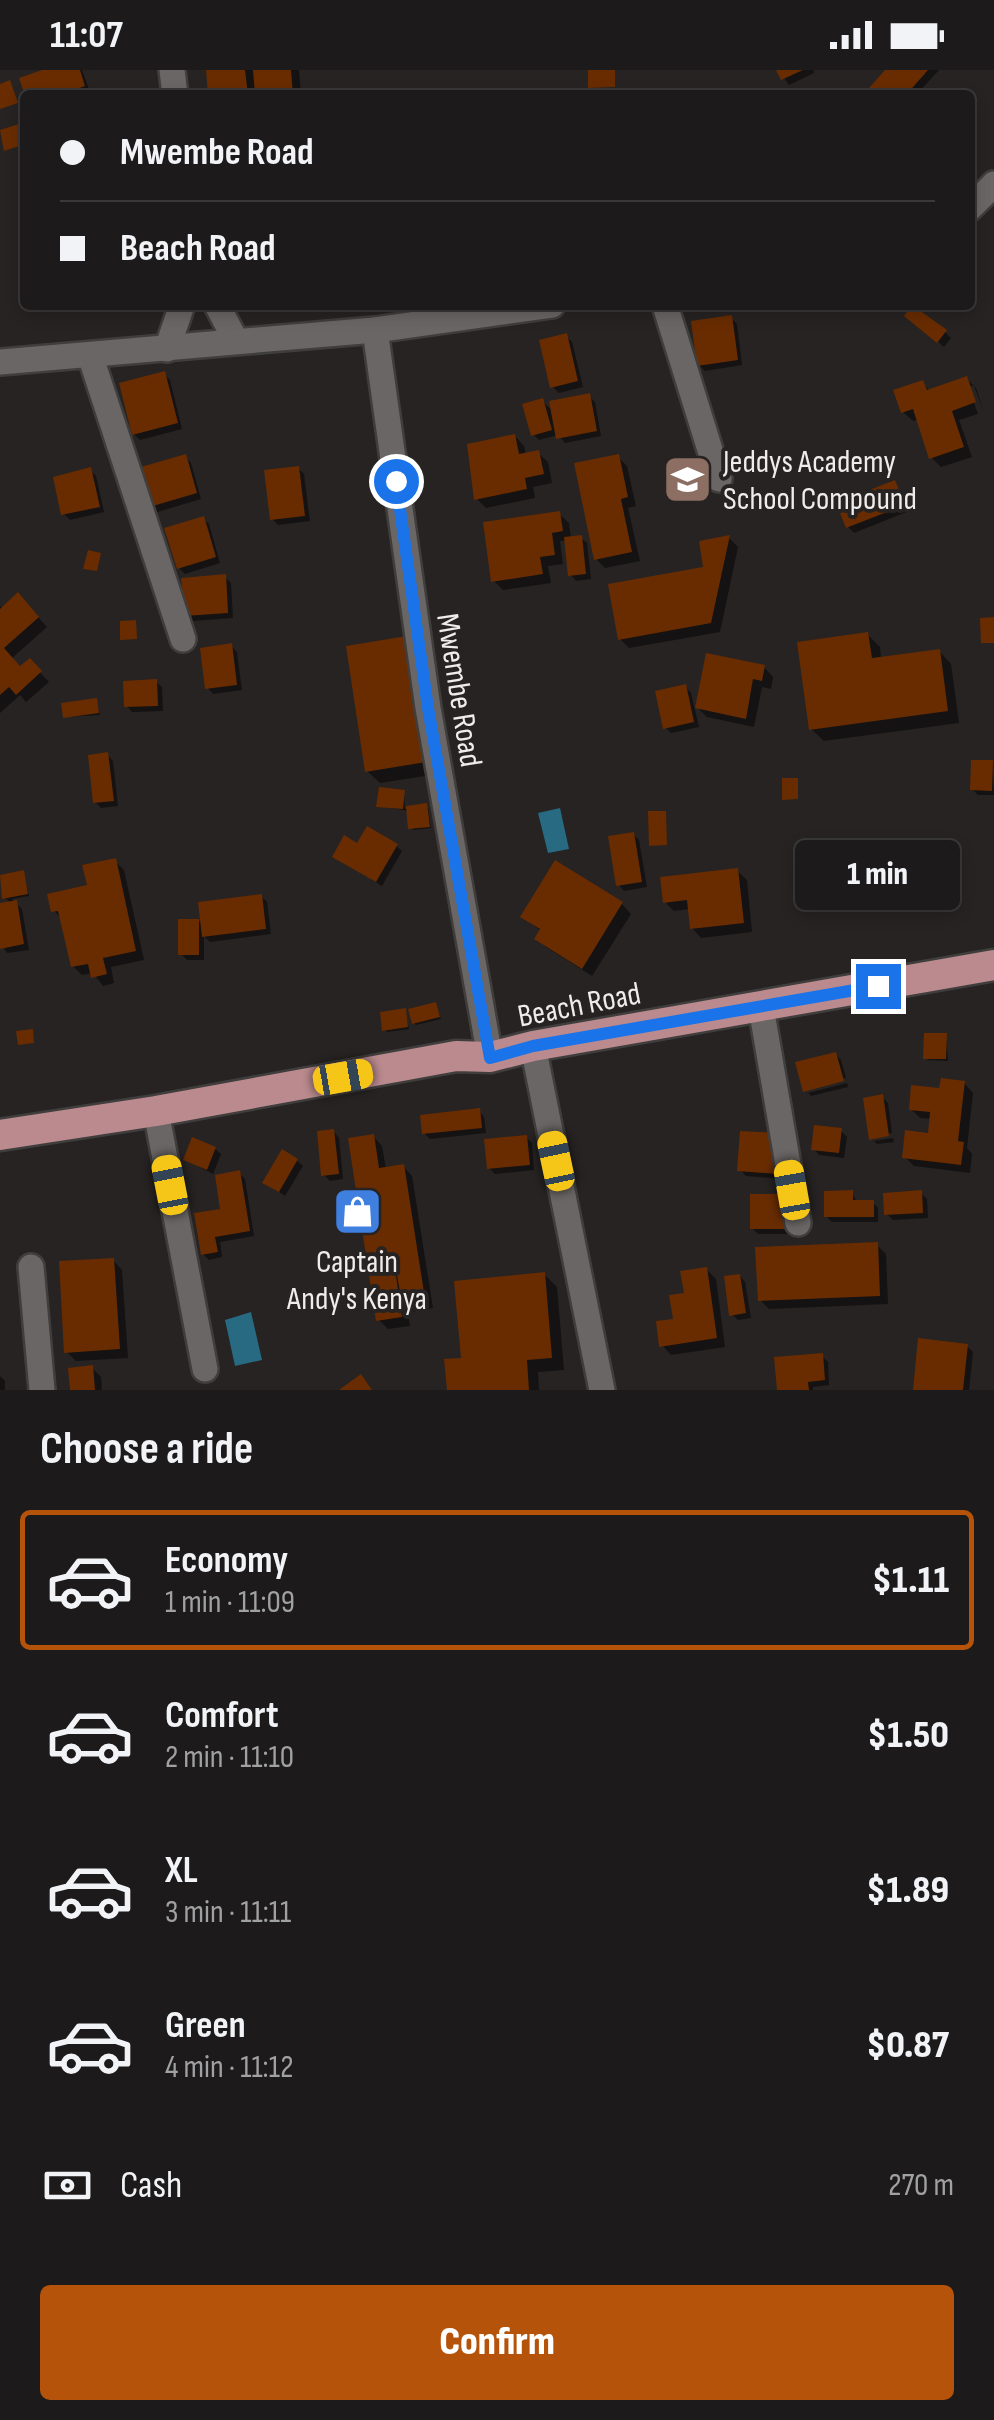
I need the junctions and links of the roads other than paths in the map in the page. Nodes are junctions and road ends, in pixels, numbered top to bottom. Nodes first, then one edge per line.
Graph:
1 (994, 184) edge
2 (975, 203) edge
3 (180, 310) edge
4 (220, 310) edge
5 (517, 310) edge
6 (667, 310) edge
7 (375, 330) junction
8 (236, 340) junction
9 (167, 349) junction
10 (90, 355) junction
11 (0, 362) edge
12 (719, 480) dead end
13 (183, 640) dead end
14 (994, 966) edge
15 (761, 1006) junction
16 (533, 1046) junction
17 (490, 1058) junction
18 (156, 1111) junction
19 (0, 1135) edge
20 (798, 1224) dead end
21 (31, 1267) dead end
22 (206, 1369) dead end
23 (42, 1390) edge
24 (602, 1390) edge

1 - 2 street
3 - 9 street
4 - 8 street
5 - 7 street
6 - 12 street
7 - 8 street
7 - 17 street, Mwembe Road
8 - 9 street
9 - 10 street
10 - 11 street
10 - 13 street
14 - 15 main road, Beach Road
15 - 16 main road, Beach Road
15 - 20 street
16 - 17 main road, Beach Road
16 - 24 street
17 - 18 main road, Beach Road
18 - 19 main road, Beach Road
18 - 22 street
21 - 23 street

